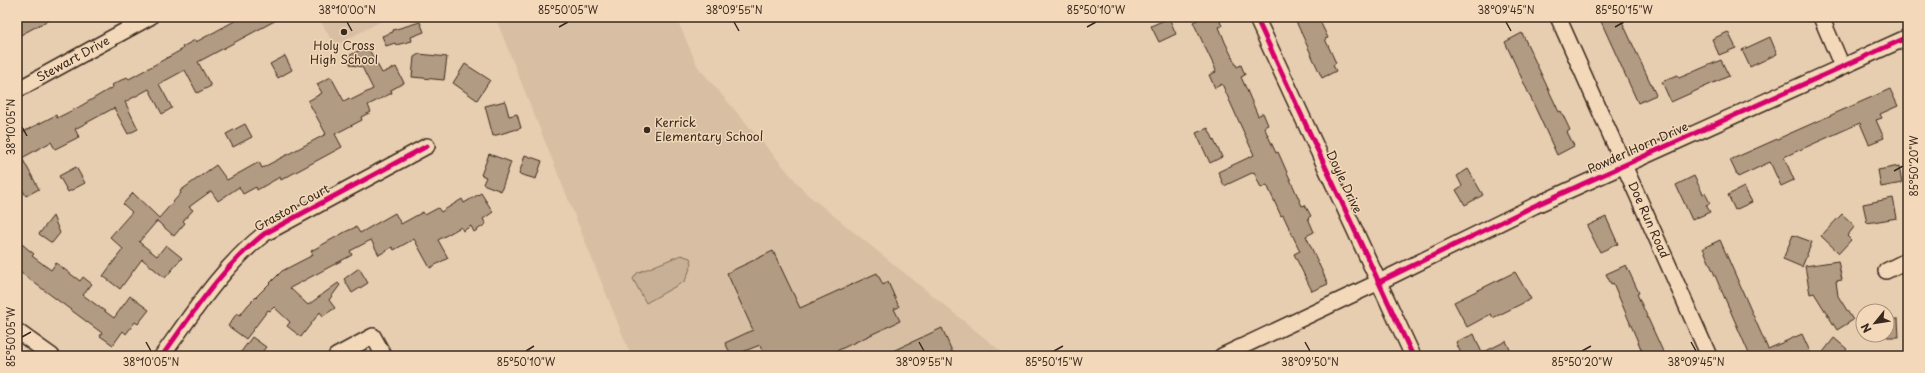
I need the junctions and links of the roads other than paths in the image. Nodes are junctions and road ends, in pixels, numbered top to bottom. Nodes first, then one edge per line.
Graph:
1 (150, 17) edge
2 (1256, 17) edge
3 (1558, 17) edge
4 (1821, 17) edge
5 (1908, 37) edge
6 (1842, 66) junction
7 (17, 90) edge
8 (427, 146) dead end
9 (1624, 165) junction
10 (1908, 260) edge
11 (1886, 271) dead end
12 (1379, 282) junction
13 (17, 331) edge
14 (52, 356) edge
15 (162, 356) edge
16 (336, 356) edge
17 (384, 356) edge
18 (1222, 356) edge
19 (1413, 356) edge
20 (1709, 356) edge

1 - 7 street, Stewart Drive
2 - 12 street, Doyle Drive
3 - 9 street, Doe Run Road
4 - 6 street
5 - 6 street, Powder Horn Drive
6 - 9 street, Powder Horn Drive
8 - 15 street, Graston Court
9 - 12 street, Powder Horn Drive
9 - 20 street, Doe Run Road
10 - 11 street
12 - 18 street, Powder Horn Drive
12 - 19 street, Doyle Drive
13 - 14 street
16 - 17 street

